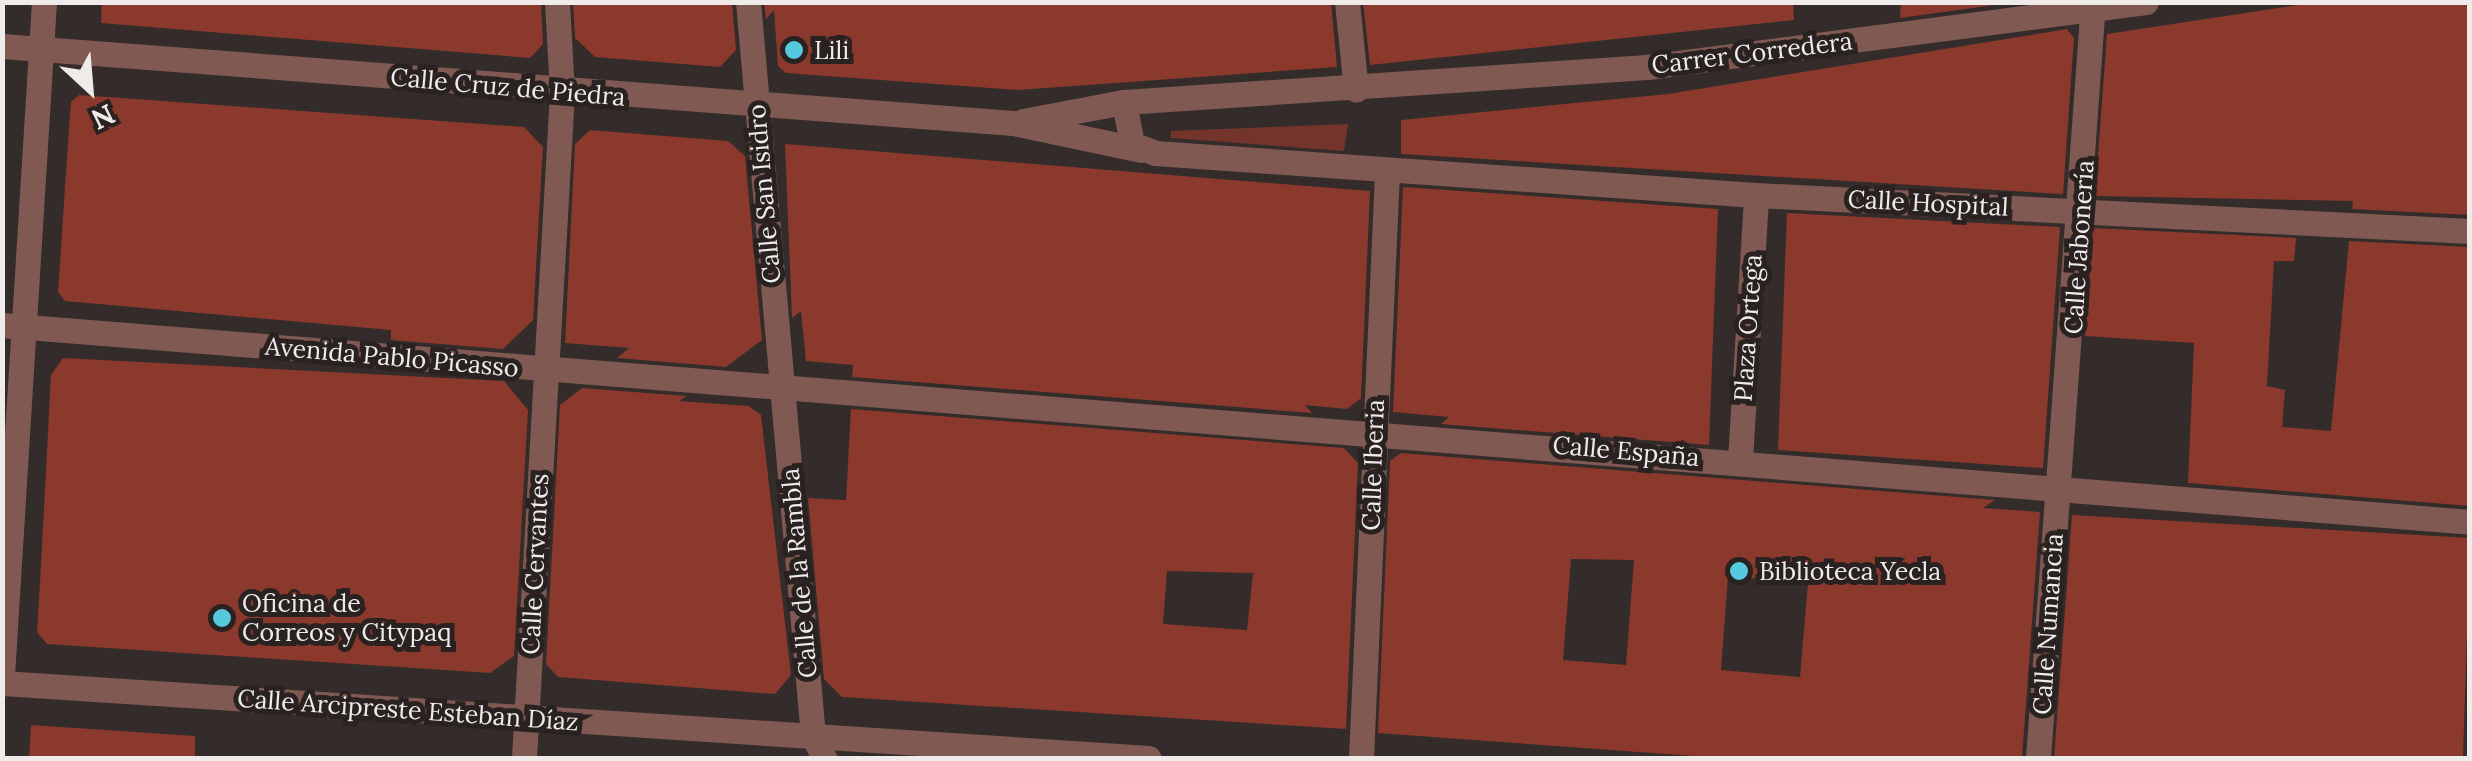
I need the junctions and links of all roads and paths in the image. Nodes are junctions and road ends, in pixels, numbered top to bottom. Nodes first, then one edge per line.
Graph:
1 (44, 2) edge
2 (557, 2) edge
3 (748, 2) edge
4 (1347, 2) edge
5 (2146, 2) edge
6 (2093, 6) edge
7 (2, 46) edge
8 (40, 48) junction
9 (1356, 90) junction
10 (562, 92) junction
11 (1124, 102) junction
12 (755, 105) junction
13 (1013, 123) junction
14 (1141, 150) junction
15 (1386, 172) junction
16 (1756, 195) junction
17 (2082, 210) junction
18 (2470, 232) edge
19 (12, 326) edge
20 (546, 370) junction
21 (782, 385) junction
22 (1374, 430) junction
23 (1740, 460) junction
24 (2058, 490) junction
25 (2470, 522) edge
26 (2, 679) edge
27 (526, 718) junction
28 (818, 747) edge
29 (1057, 756) edge
30 (524, 758) edge
31 (1149, 758) edge
32 (1361, 758) edge
33 (2038, 758) edge

1 - 8 street
2 - 10 street, Calle Cervantes
3 - 12 street, Calle San Isidro
4 - 9 street
5 - 6 street, Carrer Corredera
6 - 9 street, Carrer Corredera
6 - 17 street, Calle Jabonería
7 - 8 street, Calle Cruz de Piedra
8 - 10 street, Calle Cruz de Piedra
8 - 19 street
9 - 11 street, Calle Cruz de Piedra
10 - 12 street, Calle Cruz de Piedra
10 - 20 street, Calle Cervantes
11 - 13 street, Calle Cruz de Piedra
11 - 14 street
12 - 13 street, Calle Cruz de Piedra
12 - 21 street, Calle San Isidro
13 - 14 street, Calle Cruz de Piedra
14 - 15 street, Calle Cruz de Piedra
15 - 16 street, Calle Hospital
15 - 22 street, Calle Iberia
16 - 17 street, Calle Hospital
16 - 23 street, Plaza Ortega
17 - 18 street, Calle Hospital
17 - 24 street, Calle Jabonería
19 - 20 street, Avenida Pablo Picasso
19 - 26 street
20 - 21 street, Avenida Pablo Picasso
20 - 27 street, Calle Cervantes
21 - 22 street, Calle España
21 - 28 street, Calle de la Rambla
22 - 23 street, Calle España
22 - 32 street, Calle Iberia
23 - 24 street, Calle España
24 - 25 street, Calle España
24 - 33 street, Calle Numancia
26 - 27 street, Calle Arcipreste Esteban Díaz
27 - 28 street, Calle Arcipreste Esteban Díaz
27 - 30 street, Calle Cervantes
28 - 29 street, Calle Arcipreste Esteban Díaz
29 - 31 street, Calle Arcipreste Esteban Díaz

